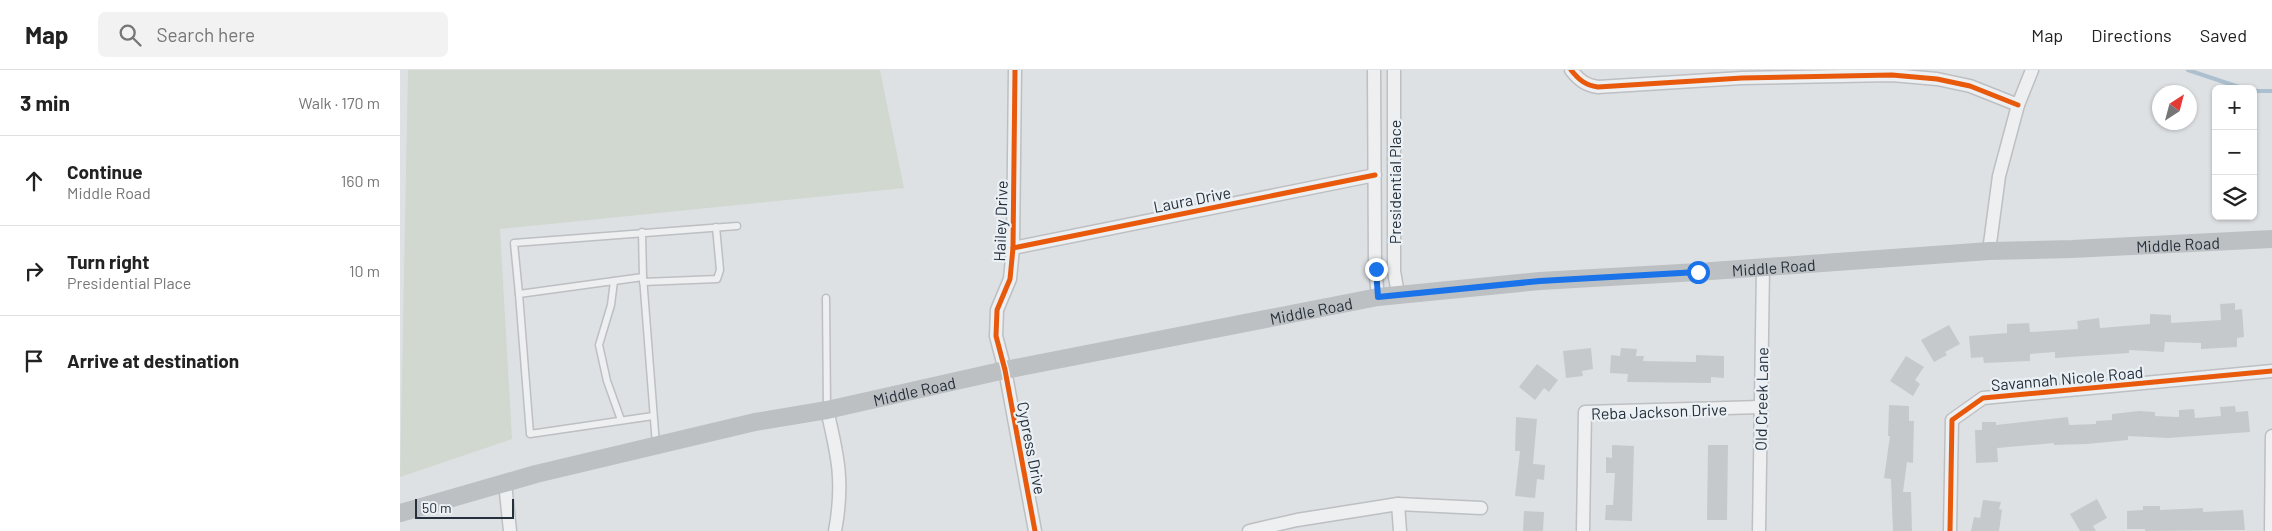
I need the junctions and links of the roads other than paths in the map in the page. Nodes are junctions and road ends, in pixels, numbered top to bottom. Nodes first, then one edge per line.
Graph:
1 (1015, 70) edge
2 (1374, 70) edge
3 (1394, 70) edge
4 (1571, 70) edge
5 (2032, 70) edge
6 (1742, 74) edge
7 (2018, 105) junction
8 (1375, 175) junction
9 (737, 226) dead end
10 (716, 227) junction
11 (642, 232) junction
12 (2272, 239) edge
13 (1014, 248) junction
14 (1989, 251) junction
15 (1763, 268) junction
16 (643, 280) junction
17 (614, 282) junction
18 (519, 294) junction
19 (1398, 294) junction
20 (1378, 297) junction
21 (826, 298) dead end
22 (1004, 370) junction
23 (2272, 371) edge
24 (1761, 408) junction
25 (828, 410) junction
26 (653, 416) junction
27 (621, 420) junction
28 (2272, 436) edge
29 (656, 446) junction
30 (505, 484) junction
31 (1398, 504) junction
32 (1481, 508) dead end
33 (400, 513) edge
34 (510, 531) edge
35 (835, 531) edge
36 (1035, 531) edge
37 (1248, 531) edge
38 (1400, 531) edge
39 (1583, 531) edge
40 (1759, 531) edge
41 (1950, 531) edge
42 (2271, 531) edge

1 - 13 street, Hailey Drive
2 - 8 street, Presidential Place
3 - 19 street, Presidential Place
4 - 6 street
5 - 7 street
6 - 7 street
7 - 14 street
8 - 13 street, Laura Drive
8 - 20 street, Presidential Place
9 - 10 lane
10 - 11 lane
10 - 16 lane
11 - 16 lane
11 - 18 lane
12 - 14 main road, Middle Road
13 - 22 street, Hailey Drive
14 - 15 main road, Middle Road
15 - 19 main road, Middle Road
15 - 24 street, Old Creek Lane
16 - 17 lane
16 - 26 lane
17 - 18 lane
17 - 27 lane
18 - 27 lane
19 - 20 main road, Middle Road
20 - 22 main road, Middle Road
21 - 25 lane
22 - 25 main road, Middle Road
22 - 36 street, Cypress Drive
23 - 41 street, Savannah Nicole Road
24 - 39 street, Reba Jackson Drive
24 - 40 street, Old Creek Lane
25 - 29 main road, Middle Road
25 - 35 street
26 - 27 lane
26 - 29 lane
28 - 42 street
29 - 30 main road, Middle Road
30 - 33 main road, Middle Road
30 - 34 street
31 - 32 street
31 - 37 street
31 - 38 street

